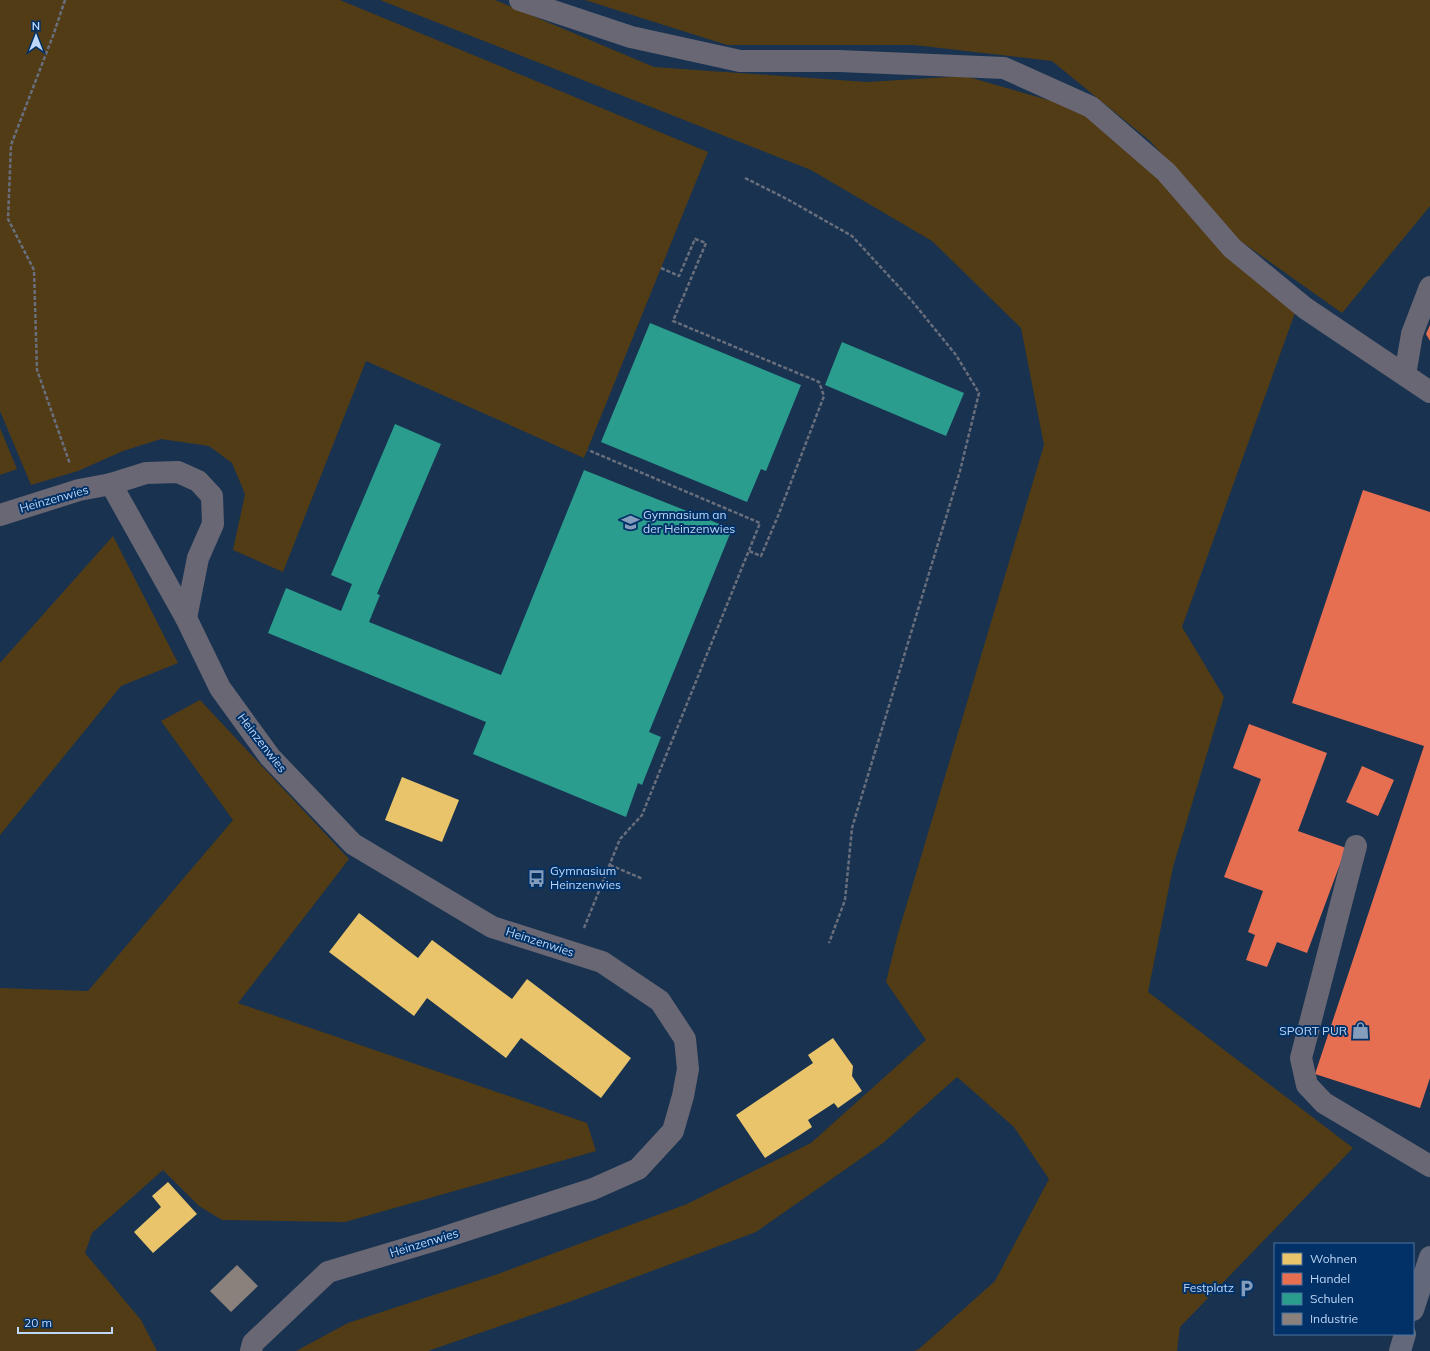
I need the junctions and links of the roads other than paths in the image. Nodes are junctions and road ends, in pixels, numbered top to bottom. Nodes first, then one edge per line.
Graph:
1 (520, 0) edge
2 (1430, 287) edge
3 (1404, 375) junction
4 (1430, 392) edge
5 (110, 484) junction
6 (0, 515) edge
7 (186, 618) junction
8 (1356, 846) dead end
9 (1430, 1166) edge
10 (1430, 1257) edge
11 (1414, 1307) edge
12 (1405, 1335) edge
13 (251, 1351) edge
14 (1400, 1351) edge

1 - 3 street
2 - 3 street
3 - 4 street
5 - 6 street, Heinzenwies
5 - 7 street, Heinzenwies
5 - 7 street
7 - 13 street, Heinzenwies
8 - 9 street
10 - 11 main road
12 - 14 main road

